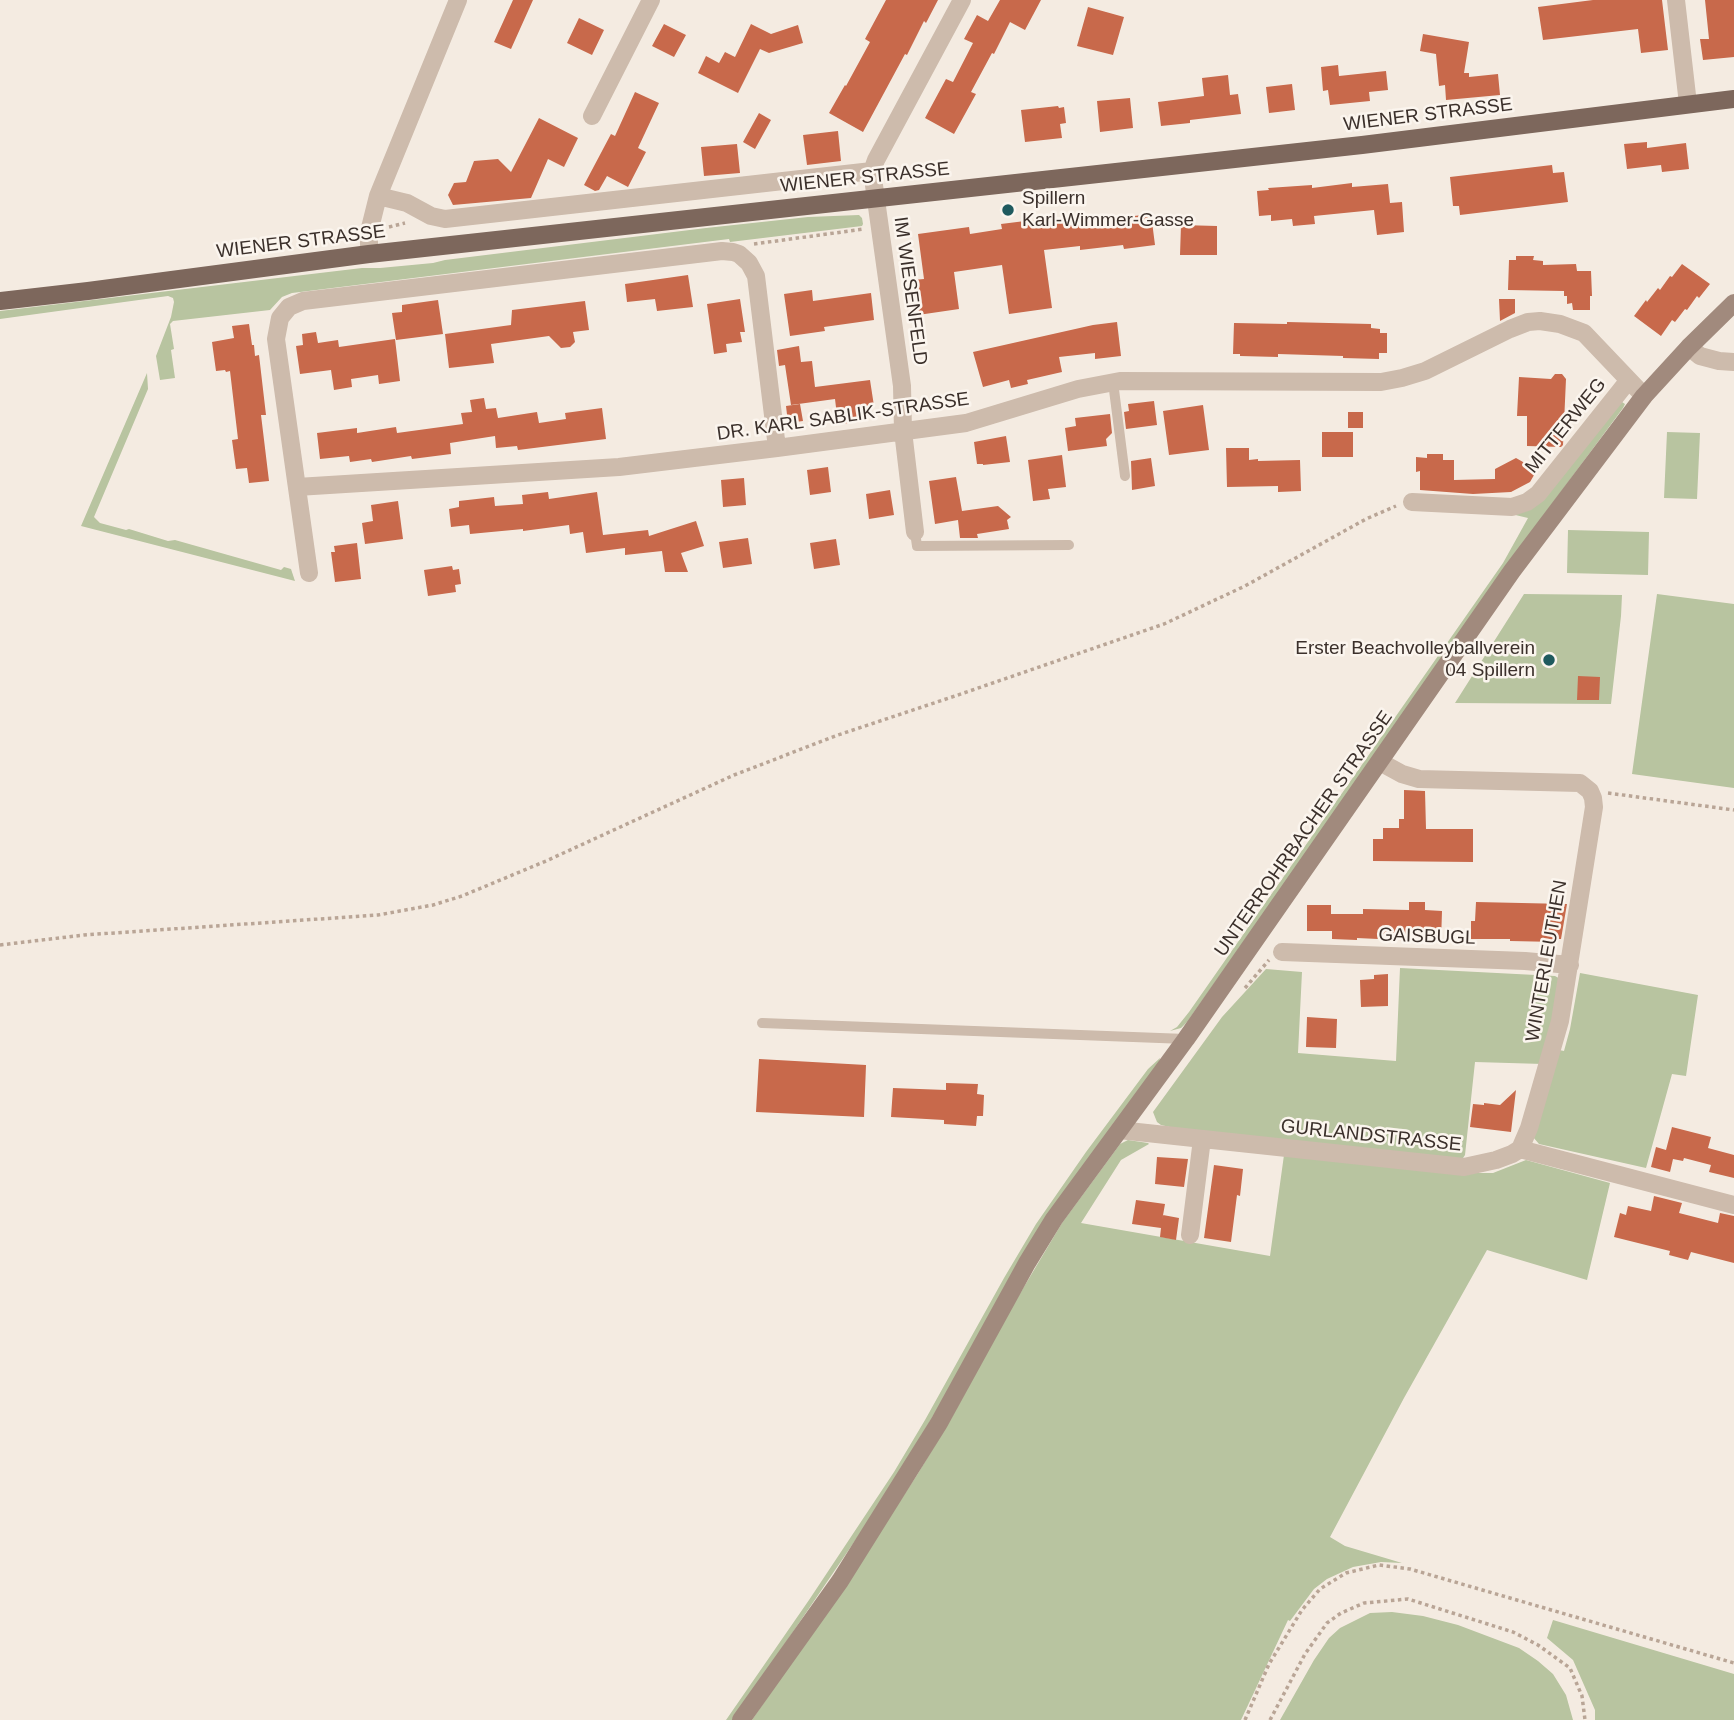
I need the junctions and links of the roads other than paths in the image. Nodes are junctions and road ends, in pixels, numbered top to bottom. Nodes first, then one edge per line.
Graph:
1 (458, 0) edge
2 (650, 0) edge
3 (962, 0) edge
4 (1676, 0) edge
5 (1734, 99) edge
6 (1688, 104) junction
7 (592, 116) dead end
8 (872, 172) junction
9 (378, 196) junction
10 (876, 198) junction
11 (369, 254) junction
12 (0, 302) edge
13 (1734, 303) edge
14 (1689, 347) junction
15 (1734, 362) edge
16 (1628, 381) junction
17 (1113, 382) junction
18 (1644, 396) junction
19 (904, 431) junction
20 (777, 448) junction
21 (1125, 476) dead end
22 (297, 487) junction
23 (1412, 502) road end
24 (915, 532) joint
25 (1069, 545) dead end
26 (309, 573) dead end
27 (1380, 762) junction
28 (1282, 952) dead end
29 (1570, 965) junction
30 (762, 1023) dead end
31 (1186, 1039) junction
32 (1119, 1130) junction
33 (1202, 1139) junction
34 (1520, 1149) junction
35 (1734, 1205) edge
36 (1190, 1236) dead end
37 (741, 1720) edge

1 - 9 street
2 - 7 street
3 - 8 street
4 - 6 street
5 - 6 main road, WIENER STRASSE
6 - 10 main road, WIENER STRASSE
8 - 9 street, WIENER STRASSE
8 - 10 street, IM WIESENFELD
9 - 11 street
10 - 11 main road, WIENER STRASSE
10 - 19 street, IM WIESENFELD
11 - 12 main road, WIENER STRASSE
13 - 14 main road, UNTERROHRBACHER STRASSE
14 - 15 street
14 - 18 main road, UNTERROHRBACHER STRASSE
16 - 17 street, DR. KARL SABLIK-STRASSE
16 - 18 street, DR. KARL SABLIK-STRASSE
16 - 23 street, MITTERWEG
17 - 19 street, DR. KARL SABLIK-STRASSE
17 - 21 lane
18 - 27 main road, UNTERROHRBACHER STRASSE
19 - 20 street, DR. KARL SABLIK-STRASSE
19 - 24 street, IM WIESENFELD
20 - 22 street, DR. KARL SABLIK-STRASSE
20 - 22 street
22 - 26 street
24 - 25 lane
27 - 29 street, WINTERLEUTHEN
27 - 31 main road, UNTERROHRBACHER STRASSE
28 - 29 street, GAISBUGL
29 - 34 street, WINTERLEUTHEN
30 - 31 lane
31 - 32 main road, UNTERROHRBACHER STRASSE
32 - 33 street, GURLANDSTRASSE
32 - 37 main road, UNTERROHRBACHER STRASSE
33 - 34 street, GURLANDSTRASSE
33 - 36 street
34 - 35 street

